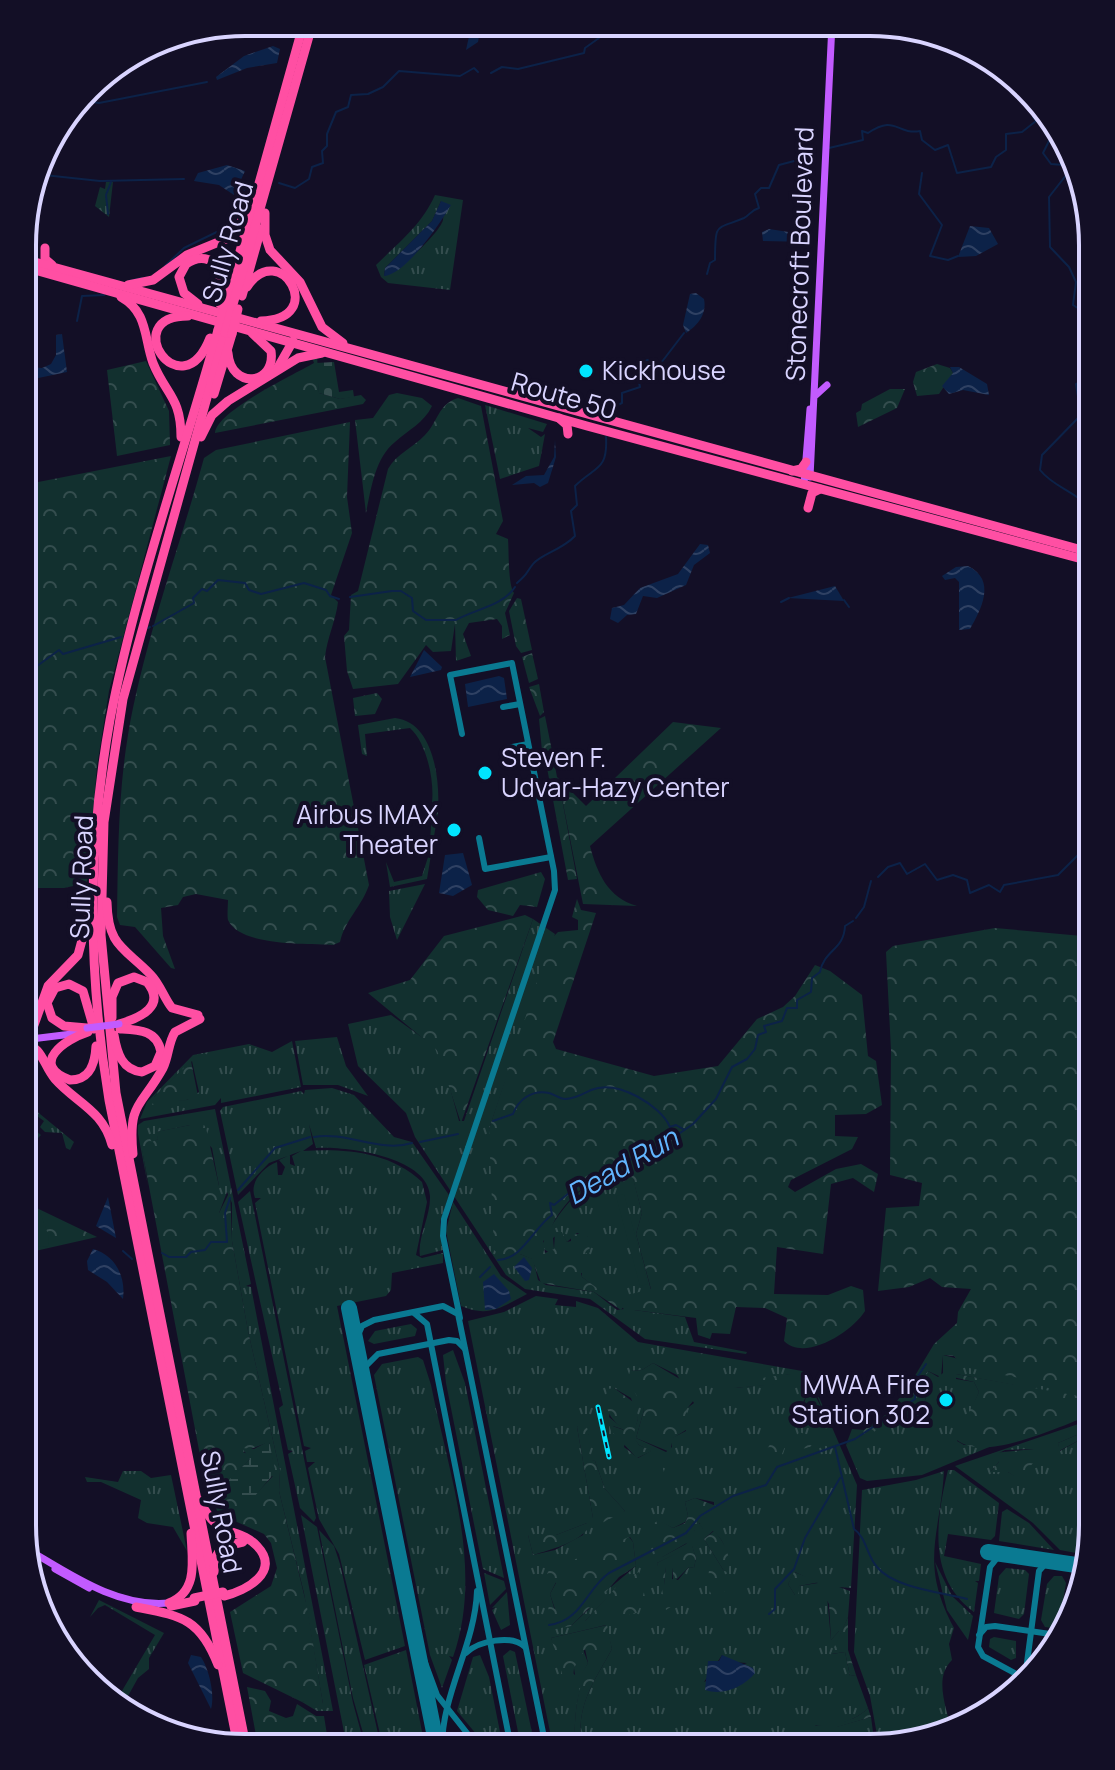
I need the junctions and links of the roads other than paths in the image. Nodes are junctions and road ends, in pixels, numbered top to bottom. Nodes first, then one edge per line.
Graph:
1 (300, 36) edge
2 (309, 36) edge
3 (829, 36) edge
4 (829, 36) edge
5 (284, 92) junction
6 (284, 120) junction
7 (250, 200) junction
8 (265, 213) junction
9 (36, 257) edge
10 (36, 266) edge
11 (36, 267) edge
12 (54, 271) junction
13 (36, 279) edge
14 (116, 284) junction
15 (92, 286) junction
16 (156, 295) junction
17 (225, 319) junction
18 (293, 341) junction
19 (228, 347) junction
20 (346, 356) junction
21 (387, 360) junction
22 (446, 376) junction
23 (266, 381) junction
24 (827, 385) dead end
25 (815, 397) junction
26 (556, 416) junction
27 (568, 434) dead end
28 (181, 437) junction
29 (201, 437) junction
30 (806, 462) junction
31 (792, 471) junction
32 (807, 480) junction
33 (823, 489) junction
34 (808, 508) dead end
35 (164, 530) junction
36 (1079, 549) edge
37 (1079, 558) edge
38 (110, 773) junction
39 (98, 804) junction
40 (106, 898) junction
41 (88, 915) junction
42 (36, 1019) edge
43 (116, 1026) junction
44 (84, 1032) junction
45 (36, 1037) edge
46 (96, 1046) junction
47 (36, 1049) edge
48 (115, 1156) junction
49 (133, 1157) junction
50 (143, 1274) junction
51 (154, 1285) junction
52 (183, 1469) junction
53 (193, 1481) junction
54 (39, 1558) edge
55 (39, 1559) edge
56 (221, 1593) junction
57 (195, 1600) junction
58 (169, 1603) junction
59 (136, 1607) junction
60 (231, 1709) junction
61 (236, 1733) edge
62 (244, 1734) edge

1 - 5 highway, Sully Road
2 - 6 highway, Sully Road
3 - 25 main road, Stonecroft Boulevard
4 - 30 main road, Stonecroft Boulevard
5 - 7 highway
5 - 17 highway, Sully Road
6 - 8 highway
6 - 17 highway, Sully Road
7 - 14 highway
7 - 17 highway
8 - 17 highway
8 - 21 highway
9 - 12 highway
10 - 16 highway
11 - 12 highway, Route 50
12 - 13 highway
12 - 14 highway, Route 50
12 - 15 highway, Route 50
14 - 16 highway, Route 50
15 - 17 highway, Route 50
15 - 28 highway
16 - 17 highway, Route 50
17 - 17 highway
17 - 17 highway
17 - 17 highway
17 - 18 highway, Route 50
17 - 19 highway
17 - 19 highway
17 - 21 highway, Route 50
17 - 28 highway
17 - 35 highway, Sully Road
18 - 20 highway, Route 50
18 - 22 highway
18 - 23 highway
19 - 29 highway
20 - 23 highway
20 - 26 highway, Route 50
21 - 22 highway, Route 50
22 - 31 highway, Route 50
23 - 29 highway
24 - 25 main road
25 - 32 main road, Stonecroft Boulevard
26 - 27 highway
26 - 32 highway, Route 50
28 - 35 highway
29 - 35 highway
30 - 31 highway
30 - 32 main road, Stonecroft Boulevard
31 - 32 highway, Route 50
32 - 33 highway, Route 50
32 - 36 highway, Route 50
33 - 34 highway
33 - 37 highway, Route 50
35 - 38 highway, Sully Road
35 - 39 highway, Sully Road
38 - 40 highway
38 - 51 highway, Sully Road
39 - 41 highway
39 - 50 highway, Sully Road
40 - 43 highway
40 - 49 highway
41 - 42 highway
41 - 44 highway
43 - 43 highway
43 - 43 highway
43 - 44 main road, bridge
43 - 49 highway
44 - 44 highway
44 - 45 main road
44 - 46 highway
44 - 46 highway
46 - 48 highway
47 - 48 highway
48 - 50 highway
49 - 51 highway
50 - 52 highway, Sully Road
51 - 53 highway, Sully Road
52 - 58 highway
52 - 60 highway, Sully Road
53 - 56 highway, Sully Road
53 - 56 highway
54 - 58 main road
55 - 59 main road
56 - 56 highway
56 - 57 highway, bridge
56 - 62 highway, Sully Road
57 - 58 highway
57 - 59 highway
59 - 60 highway
60 - 61 highway, Sully Road

